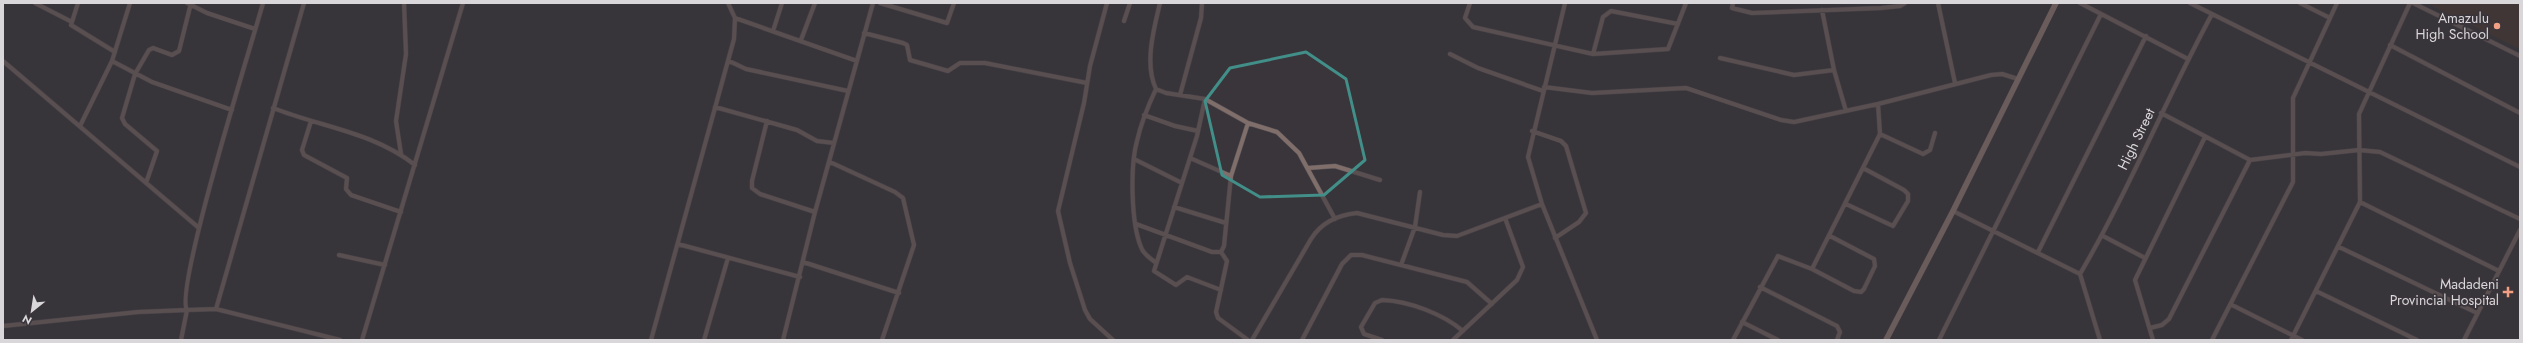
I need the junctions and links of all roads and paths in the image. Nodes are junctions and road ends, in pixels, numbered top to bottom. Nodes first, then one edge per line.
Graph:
1 (35, 3) edge
2 (78, 3) edge
3 (130, 3) edge
4 (189, 3) edge
5 (263, 3) edge
6 (304, 3) edge
7 (404, 3) edge
8 (463, 3) edge
9 (728, 3) edge
10 (782, 3) edge
11 (815, 3) edge
12 (873, 3) edge
13 (880, 3) edge
14 (954, 3) edge
15 (1107, 3) edge
16 (1130, 3) edge
17 (1160, 3) edge
18 (1202, 3) edge
19 (1470, 3) edge
20 (1565, 3) edge
21 (1686, 3) edge
22 (1733, 3) edge
23 (1905, 3) edge
24 (1938, 3) edge
25 (2056, 3) edge
26 (2080, 3) edge
27 (2190, 3) edge
28 (2300, 3) edge
29 (2337, 3) edge
30 (2410, 3) edge
31 (2413, 3) edge
32 (1822, 10) junction
33 (2101, 14) junction
34 (2212, 14) junction
35 (735, 18) junction
36 (2330, 18) junction
37 (70, 21) junction
38 (1124, 21) dead end
39 (1678, 24) junction
40 (256, 29) junction
41 (773, 31) junction
42 (864, 33) junction
43 (2146, 36) junction
44 (801, 40) junction
45 (2390, 45) junction
46 (1554, 46) junction
47 (115, 52) junction
48 (1450, 54) dead end
49 (1593, 54) junction
50 (2520, 56) edge
51 (1720, 58) dead end
52 (2188, 59) junction
53 (3, 61) edge
54 (112, 61) junction
55 (729, 61) junction
56 (857, 61) junction
57 (2309, 62) junction
58 (1834, 70) junction
59 (135, 74) junction
60 (2018, 79) junction
61 (1087, 82) junction
62 (1955, 83) junction
63 (1544, 86) junction
64 (1156, 89) junction
65 (848, 91) junction
66 (2369, 91) junction
67 (1543, 92) junction
68 (1180, 95) junction
69 (1205, 99) junction
70 (1878, 104) junction
71 (715, 107) junction
72 (273, 108) junction
73 (232, 110) junction
74 (1846, 111) junction
75 (2161, 113) junction
76 (2520, 113) edge
77 (1144, 115) junction
78 (312, 121) junction
79 (767, 121) junction
80 (1248, 123) junction
81 (80, 126) junction
82 (1198, 130) junction
83 (1532, 131) junction
84 (1935, 133) dead end
85 (1880, 134) junction
86 (2205, 137) junction
87 (834, 143) junction
88 (2359, 150) junction
89 (401, 154) junction
90 (2294, 155) junction
91 (1190, 158) junction
92 (1134, 160) junction
93 (2250, 160) junction
94 (830, 162) junction
95 (415, 165) junction
96 (2520, 167) edge
97 (1308, 168) junction
98 (1863, 168) junction
99 (1231, 176) junction
100 (1380, 180) dead end
101 (146, 182) junction
102 (1182, 183) junction
103 (1420, 192) dead end
104 (2360, 202) junction
105 (1542, 204) junction
106 (1846, 204) junction
107 (1174, 207) junction
108 (1953, 211) junction
109 (401, 212) junction
110 (815, 212) junction
111 (1504, 218) junction
112 (1335, 219) junction
113 (2520, 219) edge
114 (1226, 223) junction
115 (1136, 224) junction
116 (1415, 227) junction
117 (199, 228) junction
118 (1993, 230) junction
119 (2520, 230) edge
120 (1166, 234) junction
121 (1830, 236) junction
122 (2102, 236) junction
123 (1555, 238) junction
124 (678, 244) junction
125 (2339, 248) junction
126 (1221, 252) junction
127 (2038, 252) junction
128 (339, 255) dead end
129 (728, 258) junction
130 (2145, 258) junction
131 (803, 262) junction
132 (1155, 262) junction
133 (385, 265) junction
134 (1400, 265) junction
135 (1812, 269) junction
136 (2499, 271) junction
137 (2080, 274) junction
138 (800, 277) junction
139 (1760, 287) junction
140 (1221, 290) junction
141 (2316, 291) junction
142 (899, 293) junction
143 (1492, 304) junction
144 (2232, 305) junction
145 (216, 309) junction
146 (187, 310) junction
147 (2477, 313) junction
148 (1742, 322) junction
149 (3, 326) edge
150 (2150, 328) junction
151 (1463, 331) junction
152 (2292, 338) edge
153 (181, 340) edge
154 (340, 340) edge
155 (362, 340) edge
156 (651, 340) edge
157 (704, 340) edge
158 (783, 340) edge
159 (882, 340) edge
160 (1113, 340) edge
161 (1248, 340) edge
162 (1253, 340) edge
163 (1302, 340) edge
164 (1382, 340) edge
165 (1453, 340) edge
166 (1597, 340) edge
167 (1733, 340) edge
168 (1778, 340) edge
169 (1837, 340) edge
170 (1886, 340) edge
171 (1939, 340) edge
172 (2100, 340) edge
173 (2153, 340) edge
174 (2212, 340) edge
175 (2302, 340) edge
176 (2417, 340) edge
177 (2464, 340) edge

1 - 37 street
2 - 37 street
3 - 47 street
4 - 40 street
4 - 59 street
5 - 40 street
6 - 72 street
7 - 89 street
8 - 95 street
9 - 35 street
10 - 41 street
11 - 44 street
12 - 42 street
13 - 14 street
15 - 61 street
16 - 38 street
17 - 64 street
18 - 68 street
19 - 46 street
20 - 46 street
21 - 39 street
22 - 32 street
23 - 32 street
24 - 62 street
25 - 60 street
26 - 33 street
27 - 34 street
28 - 36 street
29 - 36 street
30 - 45 street
31 - 50 street
32 - 58 street
33 - 43 street
33 - 118 street
34 - 52 street, High Street
34 - 57 street
35 - 41 street
35 - 55 street
36 - 57 street
37 - 47 street
39 - 49 street
39 - 49 street
40 - 73 street
41 - 44 street
42 - 56 street
42 - 61 street
43 - 52 street
43 - 127 street
44 - 56 street
45 - 66 street
45 - 76 street
46 - 49 street
46 - 63 street
47 - 54 street
48 - 67 street
51 - 58 street
52 - 75 street, High Street
53 - 81 street
54 - 59 street
54 - 81 street
55 - 65 street
55 - 71 street
56 - 65 street
57 - 66 street
57 - 90 street
58 - 74 street
59 - 73 street
59 - 101 street
60 - 62 street
60 - 108 street
61 - 160 street
62 - 70 street
63 - 67 street
63 - 74 street
64 - 68 street
64 - 77 street
65 - 87 street
66 - 88 street
66 - 96 street
67 - 83 street
68 - 69 street
69 - 80 street
69 - 82 street
70 - 74 street
70 - 85 street
71 - 79 street
71 - 124 street
72 - 78 street
72 - 145 street
73 - 117 street
75 - 86 street
75 - 122 street, High Street
77 - 82 street
77 - 92 street
78 - 89 street
78 - 109 street
79 - 87 street
79 - 110 street
80 - 97 street
80 - 99 street
81 - 101 street
82 - 91 street
83 - 105 street
83 - 123 street
84 - 85 street
85 - 98 street
86 - 93 street
86 - 130 street
87 - 94 street
88 - 90 street
88 - 104 street
88 - 113 street
89 - 95 street
90 - 93 street
90 - 144 street
91 - 99 street
91 - 102 street
92 - 102 street
92 - 115 street
93 - 150 street
94 - 110 street
94 - 142 street
95 - 109 street
97 - 100 street
97 - 112 street
98 - 106 street
98 - 106 street
99 - 114 street
101 - 117 street
102 - 107 street
103 - 116 street
104 - 125 street
104 - 136 street
105 - 111 street
105 - 123 street
106 - 121 street
107 - 114 street
107 - 120 street
108 - 118 street
108 - 170 street
109 - 133 street
110 - 131 street
111 - 116 street
111 - 143 street
112 - 116 street
112 - 162 street
114 - 126 street
115 - 120 street
115 - 132 street
116 - 134 street
117 - 146 street
118 - 127 street
118 - 171 street
119 - 136 street
120 - 126 street
120 - 132 street
121 - 135 street
121 - 135 street
122 - 130 street
122 - 137 street, High Street
123 - 166 street
124 - 129 street
124 - 156 street
125 - 141 street
125 - 147 street
126 - 140 street
127 - 137 street
128 - 133 street
129 - 138 street
129 - 157 street
130 - 150 street
131 - 138 street
131 - 142 street
132 - 140 street
133 - 155 street
134 - 143 street
134 - 163 street
135 - 139 street
136 - 147 street
137 - 172 street
138 - 158 street
139 - 148 street
139 - 169 street
140 - 161 street
141 - 152 street
141 - 176 street
142 - 159 street
143 - 151 street
144 - 152 street
144 - 174 street
145 - 146 street
145 - 154 street
146 - 149 street
146 - 153 street
147 - 177 street
148 - 167 street
148 - 168 street
150 - 173 street
151 - 164 street
151 - 165 street
152 - 175 street

